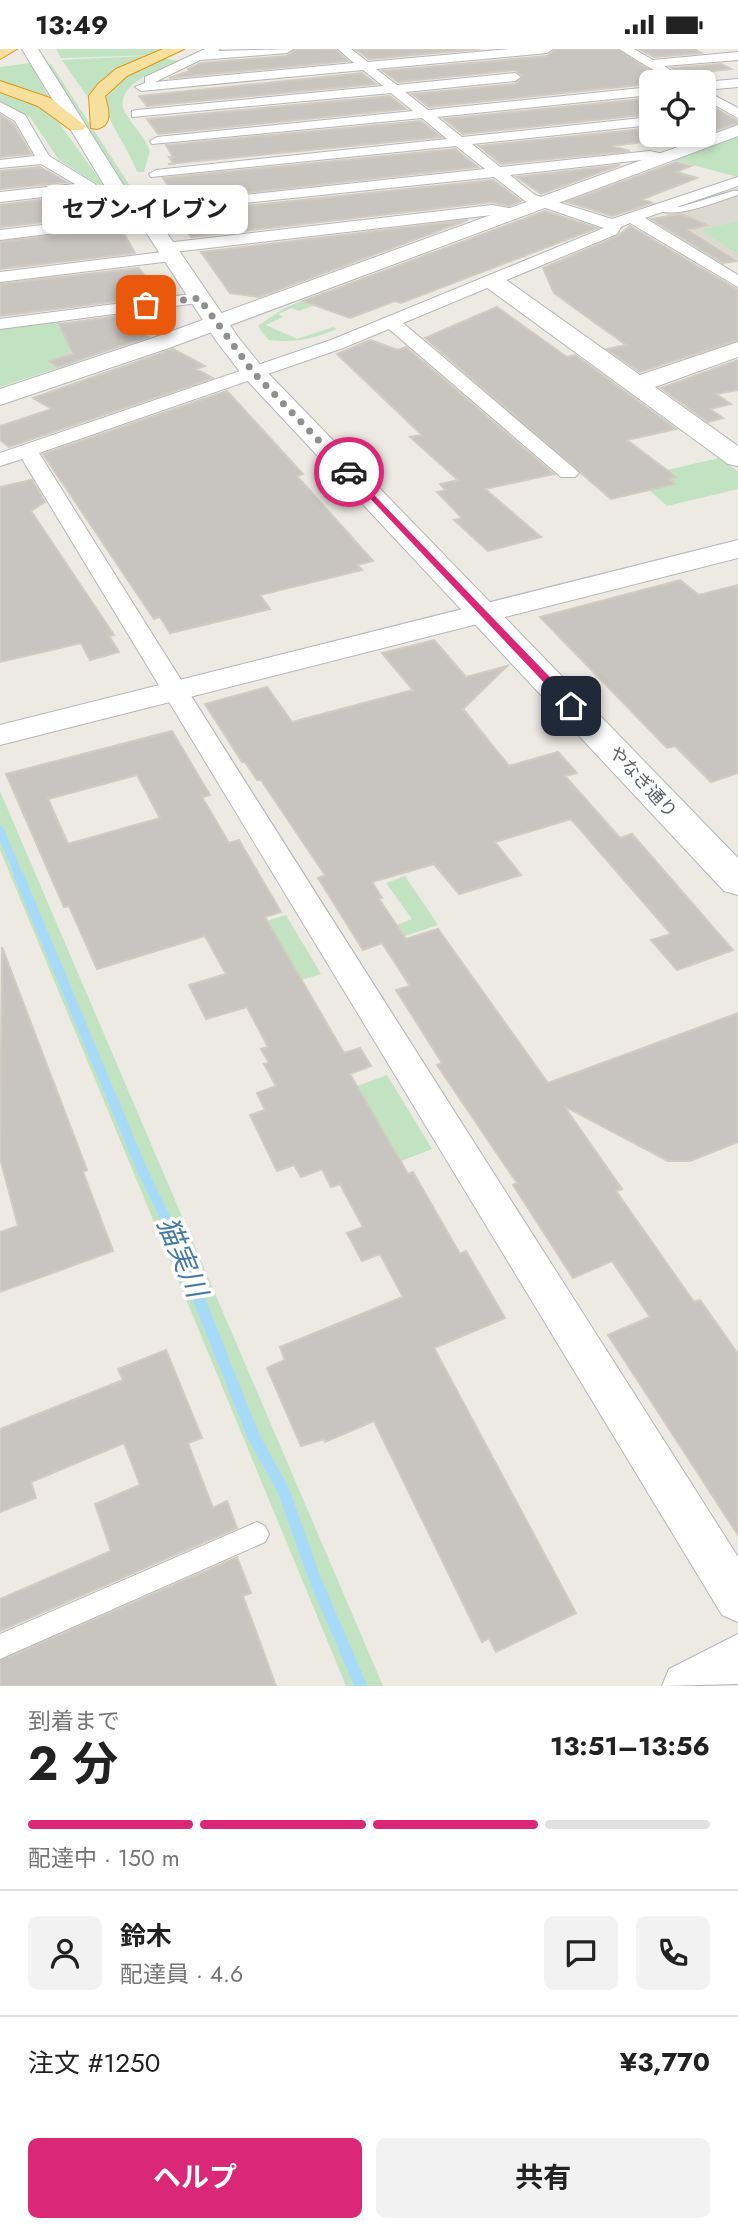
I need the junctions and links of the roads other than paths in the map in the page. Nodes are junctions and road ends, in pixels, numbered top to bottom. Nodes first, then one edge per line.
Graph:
1 (9, 49) edge
2 (30, 49) edge
3 (176, 49) edge
4 (214, 49) edge
5 (287, 49) edge
6 (344, 49) edge
7 (547, 49) edge
8 (625, 49) edge
9 (0, 54) edge
10 (483, 55) junction
11 (53, 56) edge
12 (738, 56) edge
13 (196, 57) junction
14 (651, 64) junction
15 (365, 66) junction
16 (661, 70) edge
17 (524, 83) junction
18 (738, 83) edge
19 (716, 85) edge
20 (0, 86) edge
21 (141, 87) junction
22 (394, 89) junction
23 (639, 92) edge
24 (550, 102) junction
25 (716, 103) edge
26 (0, 106) edge
27 (137, 114) junction
28 (425, 114) junction
29 (716, 115) edge
30 (737, 119) edge
31 (639, 122) edge
32 (97, 124) junction
33 (77, 126) junction
34 (28, 130) junction
35 (9, 132) dead end
36 (459, 142) junction
37 (112, 145) dead end
38 (663, 158) junction
39 (44, 159) junction
40 (0, 164) edge
41 (160, 168) junction
42 (496, 172) junction
43 (90, 187) junction
44 (737, 187) edge
45 (0, 197) edge
46 (542, 202) junction
47 (141, 205) junction
48 (176, 208) junction
49 (514, 213) junction
50 (631, 218) junction
51 (112, 222) junction
52 (610, 225) junction
53 (0, 235) edge
54 (169, 252) junction
55 (0, 277) edge
56 (494, 282) junction
57 (738, 282) edge
58 (199, 298) junction
59 (391, 322) junction
60 (216, 323) junction
61 (0, 324) edge
62 (738, 349) edge
63 (253, 372) junction
64 (639, 384) junction
65 (0, 397) edge
66 (27, 450) junction
67 (738, 458) edge
68 (0, 460) edge
69 (568, 473) dead end
70 (738, 549) edge
71 (483, 612) junction
72 (176, 691) junction
73 (0, 735) edge
74 (738, 882) edge
75 (257, 1534) dead end
76 (738, 1599) edge
77 (0, 1647) edge
78 (738, 1658) edge
79 (686, 1686) edge

1 - 9 highway
2 - 33 street, やなぎ通り
3 - 32 highway
4 - 13 street
5 - 13 street
6 - 15 street
7 - 10 street
8 - 14 street
10 - 15 street
10 - 17 street
11 - 32 street
12 - 14 street
13 - 21 street
14 - 16 street
15 - 21 street
15 - 22 street
17 - 22 street
17 - 24 street
18 - 19 street
20 - 33 highway
21 - 27 street
22 - 27 street
22 - 28 street
23 - 24 street
24 - 28 street
25 - 30 street
26 - 34 street
27 - 41 street
28 - 36 street
28 - 41 street
29 - 30 street
30 - 38 street
31 - 36 street
32 - 37 street
33 - 47 street, やなぎ通り
34 - 35 street
34 - 39 street
36 - 41 street
36 - 42 street
38 - 42 street
38 - 46 street
39 - 40 street
39 - 43 street
41 - 48 street
42 - 46 street
42 - 48 street
43 - 45 street
43 - 51 street
44 - 50 street
46 - 49 street
46 - 52 street
47 - 48 street
47 - 51 street
47 - 54 street, やなぎ通り
49 - 54 street
49 - 60 street
50 - 52 street
50 - 57 street
51 - 53 street
52 - 56 street
54 - 55 street
54 - 58 street, やなぎ通り
56 - 59 street
56 - 64 street
58 - 60 street, やなぎ通り
58 - 61 street
59 - 63 street
59 - 69 street
60 - 63 street, やなぎ通り
60 - 65 street
62 - 64 street
63 - 66 street
63 - 71 street, やなぎ通り
64 - 67 street
66 - 68 street
66 - 72 street
70 - 71 street
71 - 72 street
71 - 74 street, やなぎ通り
72 - 73 street
72 - 76 street
75 - 77 lane
78 - 79 street

